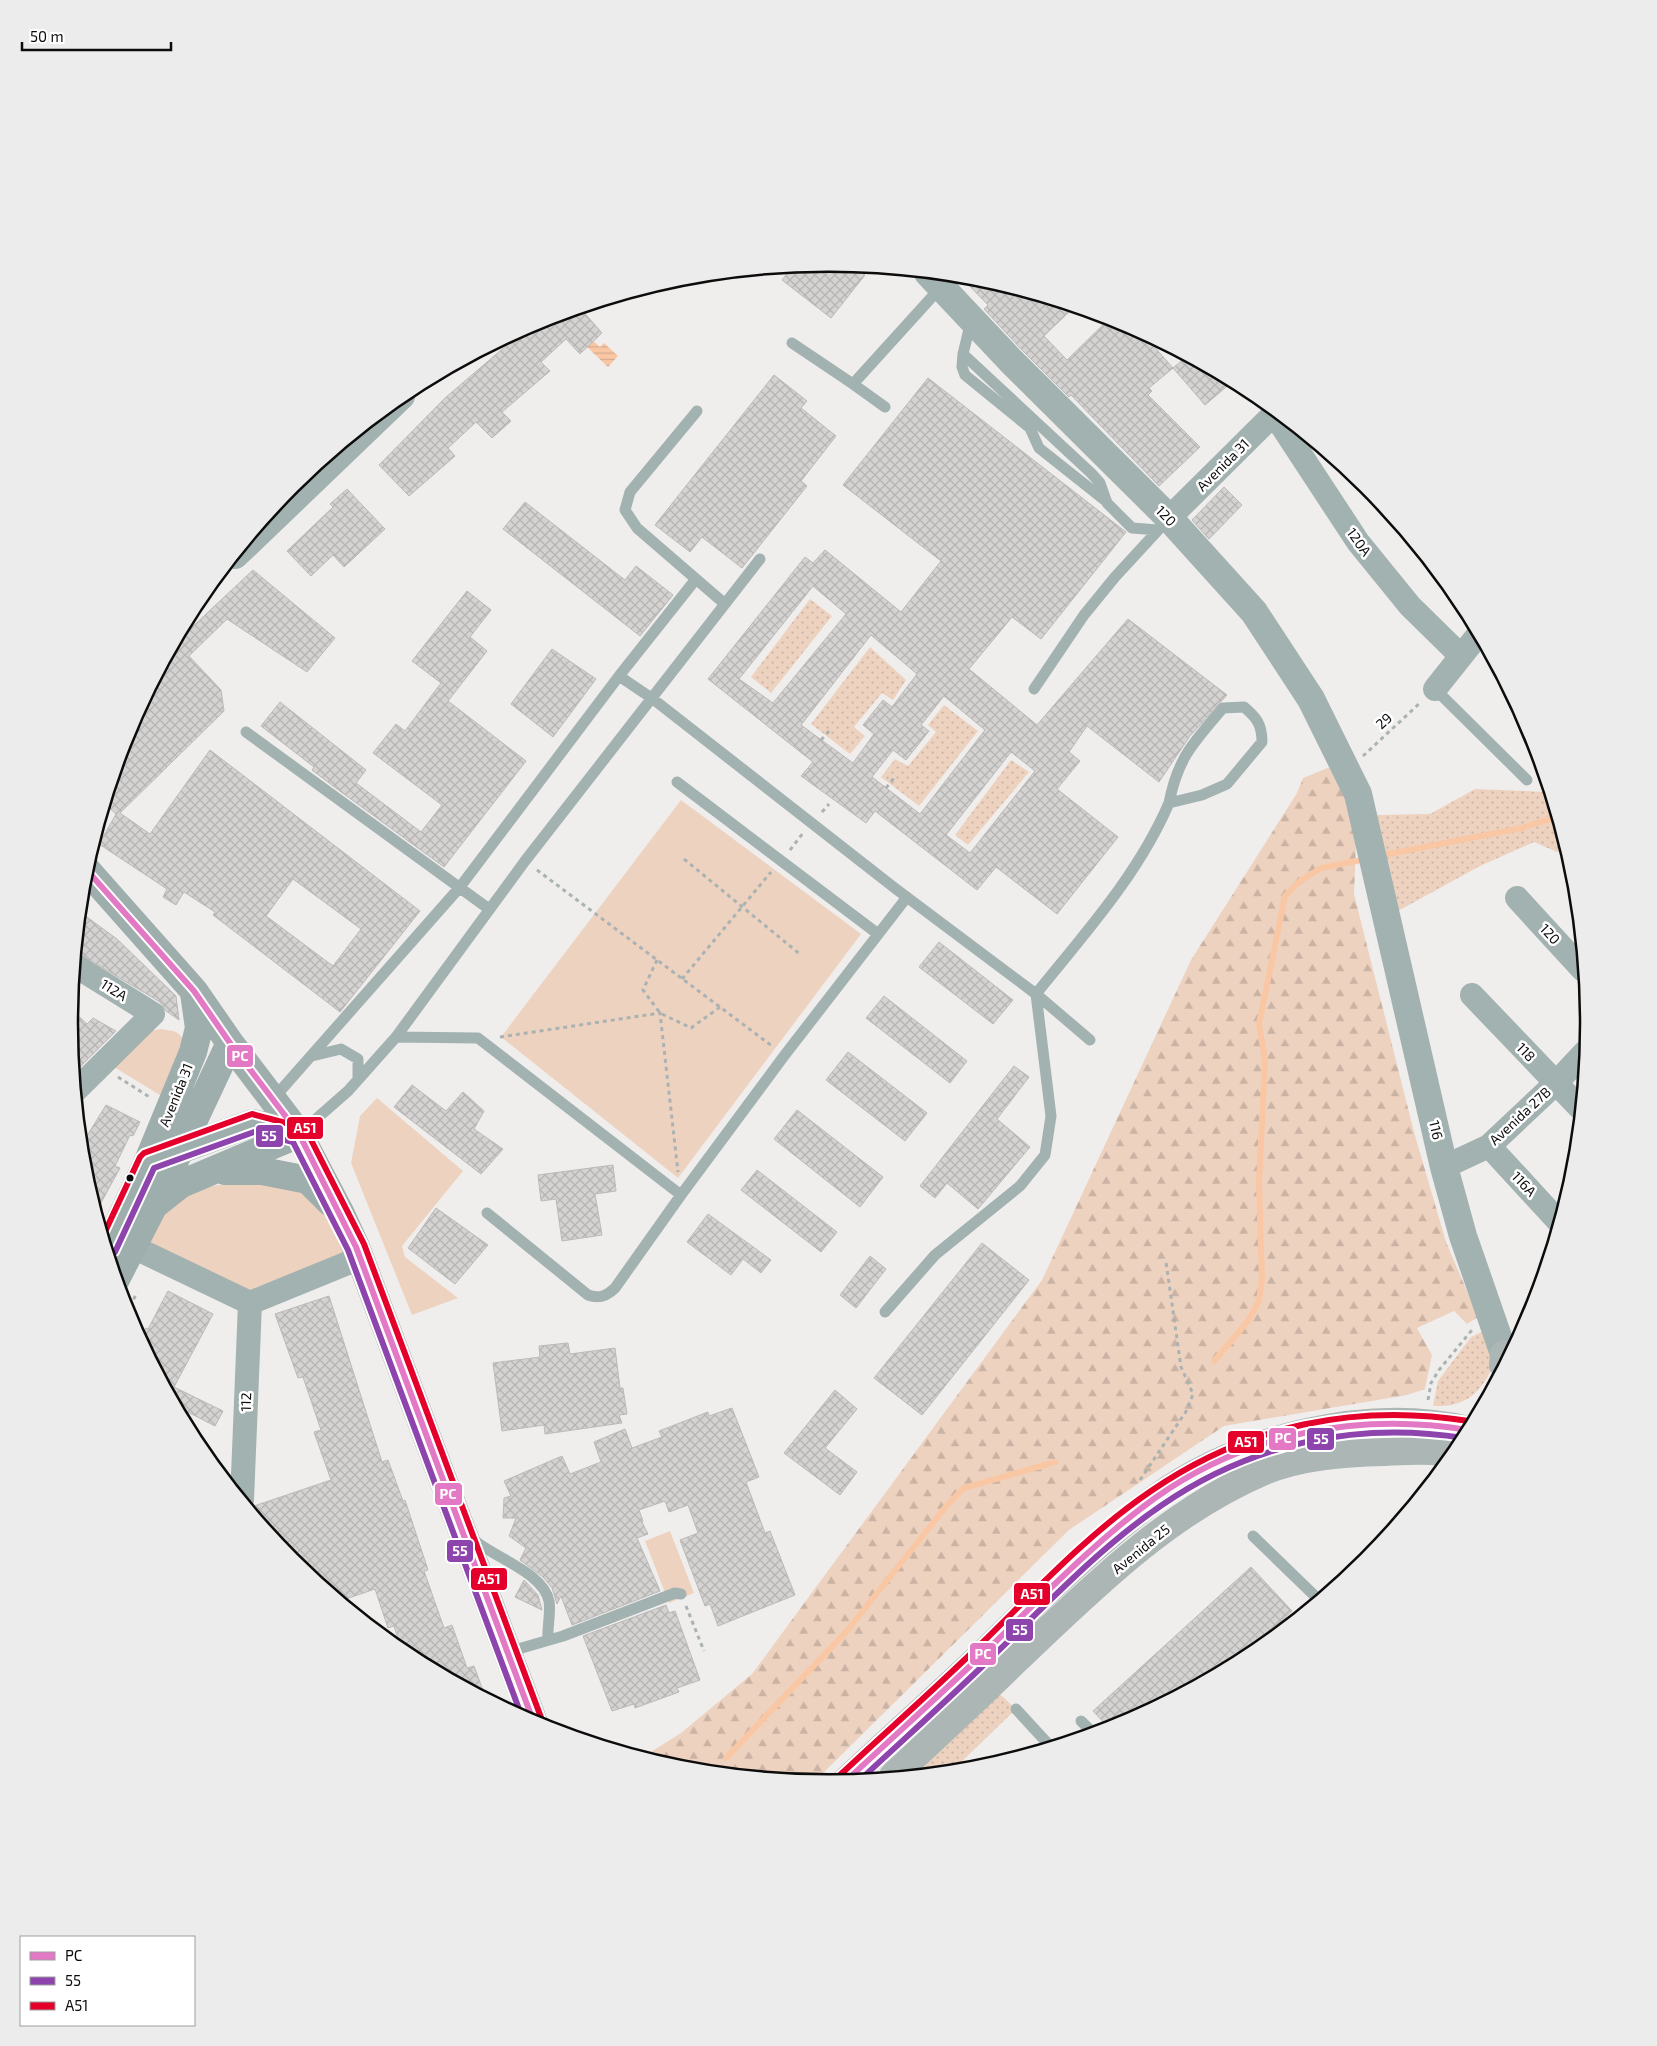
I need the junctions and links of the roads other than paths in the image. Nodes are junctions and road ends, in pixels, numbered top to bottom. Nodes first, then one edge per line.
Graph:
1 (934, 280) edge
2 (971, 319) junction
3 (792, 343) dead end
4 (963, 354) junction
5 (853, 384) junction
6 (885, 407) dead end
7 (697, 411) dead end
8 (1271, 417) edge
9 (1282, 424) edge
10 (353, 442) edge
11 (1107, 503) junction
12 (276, 515) edge
13 (1164, 524) junction
14 (760, 559) dead end
15 (696, 579) junction
16 (726, 604) junction
17 (1474, 640) edge
18 (1461, 656) junction
19 (619, 676) junction
20 (1034, 689) dead end
21 (1435, 689) joint
22 (653, 699) junction
23 (246, 732) dead end
24 (1527, 780) dead end
25 (677, 782) dead end
26 (1169, 803) junction
27 (92, 876) edge
28 (460, 888) junction
29 (907, 897) junction
30 (1517, 898) dead end
31 (1384, 902) joint
32 (489, 909) junction
33 (878, 934) junction
34 (1577, 963) edge
35 (80, 968) edge
36 (194, 991) junction
37 (1036, 994) junction
38 (1472, 995) dead end
39 (396, 1037) junction
40 (1090, 1040) dead end
41 (230, 1043) junction
42 (312, 1056) junction
43 (1579, 1059) edge
44 (358, 1080) junction
45 (1556, 1083) junction
46 (80, 1086) edge
47 (273, 1099) junction
48 (1575, 1103) edge
49 (253, 1124) junction
50 (299, 1134) junction
51 (1489, 1146) junction
52 (180, 1150) junction
53 (148, 1161) junction
54 (1444, 1167) junction
55 (214, 1171) junction
56 (681, 1195) junction
57 (154, 1205) junction
58 (487, 1213) dead end
59 (341, 1214) junction
60 (1554, 1217) edge
61 (119, 1247) edge
62 (360, 1258) junction
63 (117, 1265) edge
64 (250, 1304) junction
65 (885, 1312) dead end
66 (1503, 1353) edge
67 (1468, 1416) edge
68 (1430, 1423) junction
69 (1460, 1429) edge
70 (1443, 1453) edge
71 (242, 1491) edge
72 (462, 1529) junction
73 (1253, 1536) dead end
74 (682, 1594) road end
75 (1315, 1596) edge
76 (548, 1640) junction
77 (508, 1652) junction
78 (1016, 1709) dead end
79 (530, 1712) edge
80 (1081, 1721) dead end
81 (1087, 1728) edge
82 (1046, 1741) edge
83 (899, 1770) edge
84 (855, 1773) edge

1 - 2 street, 120
1 - 5 lane
2 - 4 lane
2 - 13 street, 120
3 - 5 lane
4 - 11 lane
4 - 11 lane
5 - 6 lane
7 - 15 lane
8 - 13 street, Avenida 31
9 - 18 street, 120A
10 - 12 street
11 - 13 lane
13 - 20 lane
13 - 31 street, 120
14 - 16 lane
15 - 16 lane
15 - 19 lane
16 - 22 lane
17 - 18 street
18 - 21 street
19 - 22 lane
19 - 28 lane
21 - 24 lane
22 - 29 lane
22 - 32 lane
23 - 28 lane
25 - 33 lane
26 - 26 lane
26 - 37 lane
27 - 36 main road
28 - 32 lane
28 - 42 lane
29 - 33 lane
29 - 37 lane
30 - 34 street, 120
31 - 54 street, 116
32 - 39 lane
33 - 56 lane
35 - 46 street, 112A
36 - 41 main road
36 - 53 main road, Avenida 31
37 - 40 lane
37 - 65 lane
38 - 45 street, 118
39 - 44 lane
39 - 56 lane
41 - 47 main road
41 - 52 main road, Avenida 31
42 - 44 lane
42 - 47 lane
43 - 45 street, Avenida 27B
44 - 50 lane
45 - 48 street, 118
45 - 51 street, Avenida 27B
47 - 49 main road
47 - 50 main road
49 - 50 main road
49 - 52 main road
50 - 55 main road
50 - 59 main road
51 - 54 street, Avenida 27B
51 - 60 street, 116A
52 - 53 main road
52 - 57 main road, Avenida 31
53 - 61 main road, Avenida 31
54 - 66 street, 116
55 - 57 main road
55 - 59 main road
56 - 58 lane
57 - 61 main road, Avenida 31
59 - 62 main road
61 - 63 main road, Avenida 31
61 - 64 street
62 - 64 street
62 - 72 main road
64 - 71 street, 112
67 - 68 main road
68 - 69 main road
68 - 84 main road
70 - 83 main road, Avenida 25
72 - 76 lane
72 - 77 main road
73 - 75 lane
74 - 76 lane
76 - 77 lane
77 - 79 main road
78 - 82 lane
80 - 81 lane

